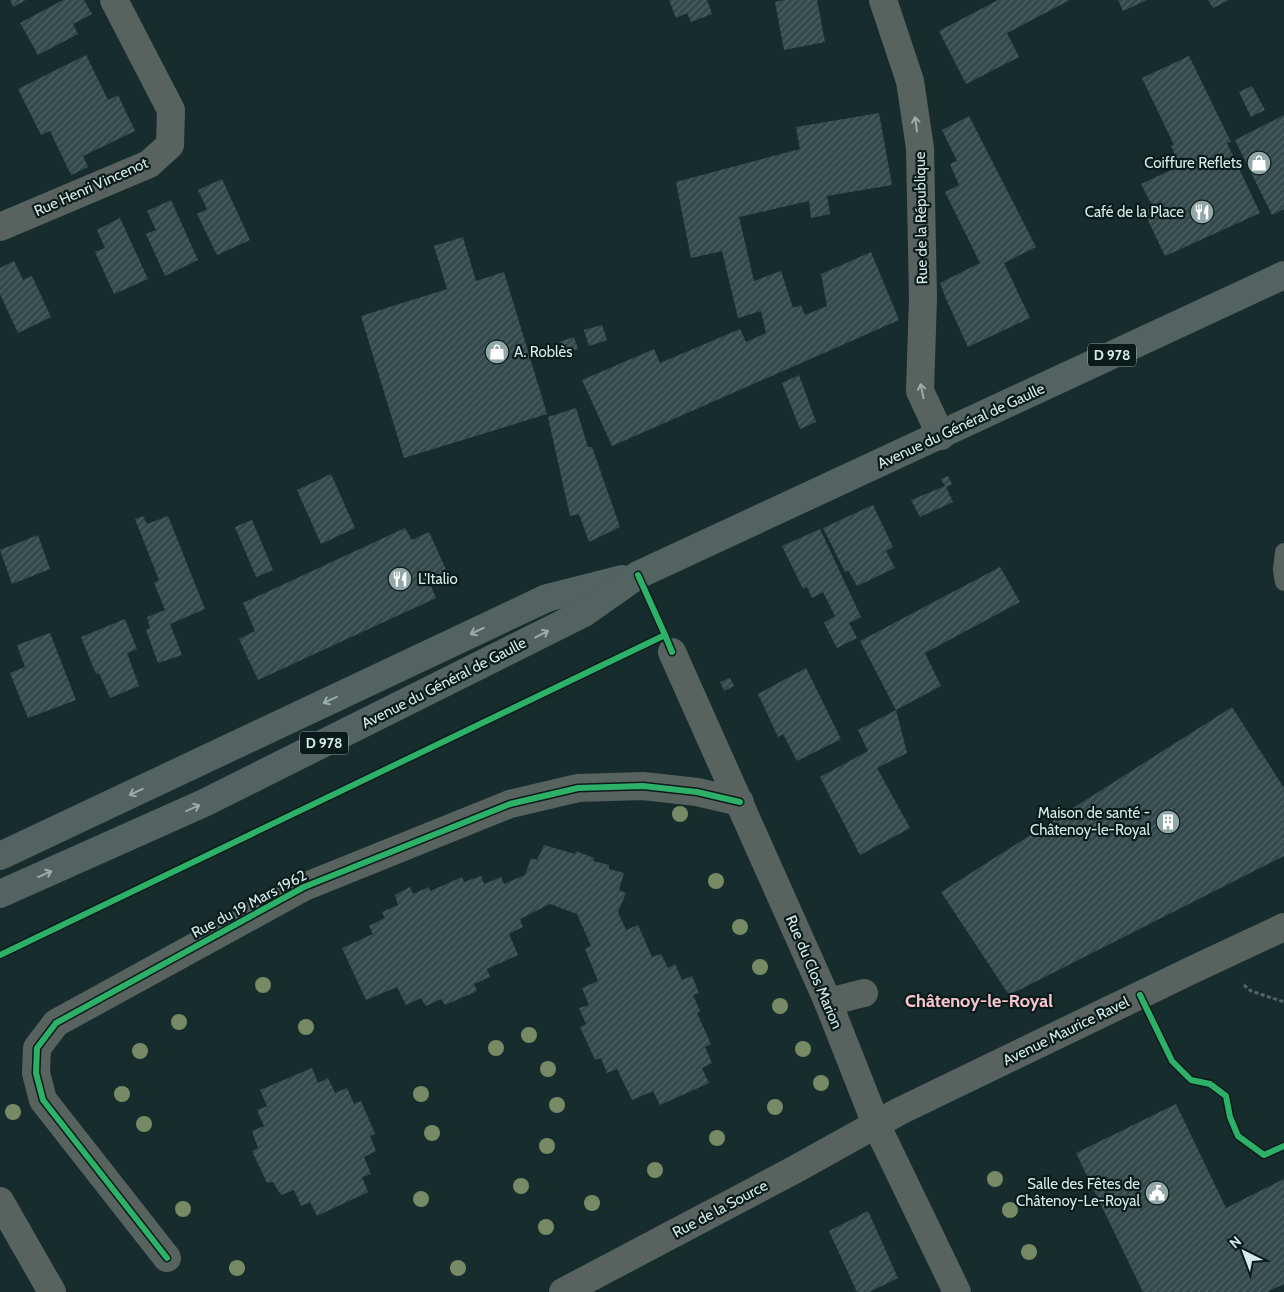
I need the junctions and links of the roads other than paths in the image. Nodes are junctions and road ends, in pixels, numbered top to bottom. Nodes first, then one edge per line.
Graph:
1 (114, 0) edge
2 (883, 0) edge
3 (0, 227) edge
4 (1284, 276) edge
5 (941, 436) junction
6 (1284, 552) edge
7 (638, 575) junction
8 (1284, 582) edge
9 (672, 652) dead end
10 (740, 802) junction
11 (0, 856) edge
12 (0, 894) edge
13 (1284, 927) edge
14 (864, 993) dead end
15 (828, 1002) junction
16 (876, 1124) junction
17 (0, 1201) edge
18 (167, 1258) dead end
19 (52, 1292) edge
20 (563, 1292) edge
21 (957, 1292) edge

1 - 3 street, Rue Henri Vincenot
5 -> 2 street, Rue de la République
4 - 5 main road, Avenue du Général de Gaulle / D 978
5 - 7 main road, Avenue du Général de Gaulle / D 978
6 - 8 lane
7 -> 11 main road, Avenue du Général de Gaulle / D 978
12 -> 7 main road, Avenue du Général de Gaulle / D 978
9 - 10 street, Rue du Clos Marion
10 - 15 street, Rue du Clos Marion
10 - 18 street, Rue du 19 Mars 1962
13 - 16 street, Avenue Maurice Ravel
14 - 15 street
15 - 16 street, Rue du Clos Marion
16 - 20 street, Rue de la Source
16 - 21 street, Rue du Clos Marion
17 - 19 street

